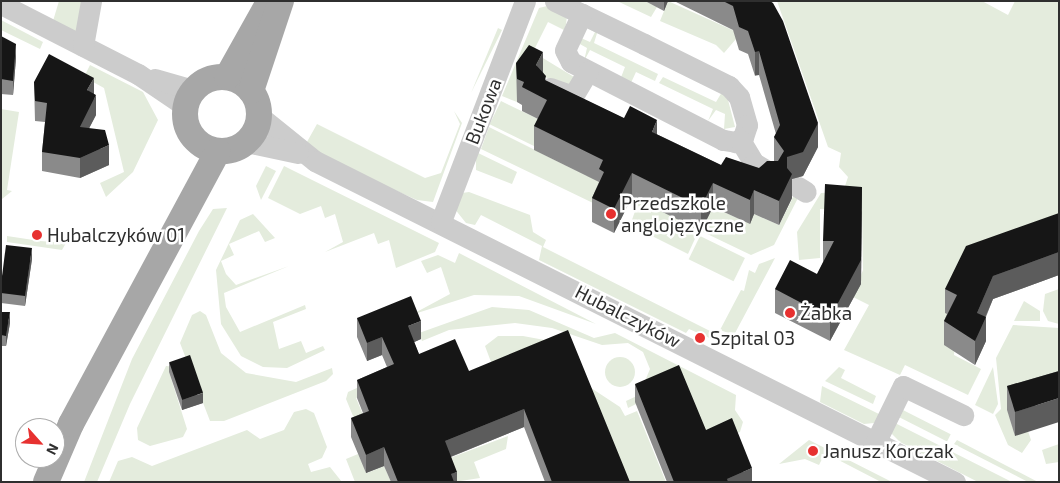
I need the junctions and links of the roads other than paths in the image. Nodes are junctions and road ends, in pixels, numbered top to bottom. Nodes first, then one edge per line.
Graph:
1 (91, 1) edge
2 (269, 1) edge
3 (281, 1) edge
4 (525, 1) edge
5 (555, 1) edge
6 (1, 4) edge
7 (582, 14) junction
8 (83, 46) junction
9 (588, 71) junction
10 (227, 77) junction
11 (548, 87) edge
12 (251, 91) junction
13 (189, 98) junction
14 (259, 116) junction
15 (740, 140) junction
16 (246, 142) junction
17 (207, 146) junction
18 (298, 153) junction
19 (772, 174) edge
20 (441, 221) junction
21 (963, 415) dead end
22 (876, 441) junction
23 (46, 482) edge
24 (955, 482) edge

1 - 8 street
2 - 10 main road
3 - 12 main road
4 - 20 street, Bukowa
5 - 7 street
6 - 8 street
7 - 9 street
7 - 15 street
8 - 13 street
9 - 11 street
9 - 15 street
10 - 12 main road
10 - 13 main road
12 - 14 main road
13 - 17 main road
14 - 16 main road
14 - 18 street, Hubalczyków
15 - 19 street
16 - 17 main road
16 - 18 street, Hubalczyków
17 - 23 main road
18 - 20 street, Hubalczyków
20 - 22 street, Hubalczyków
21 - 22 street
22 - 24 street, Hubalczyków

